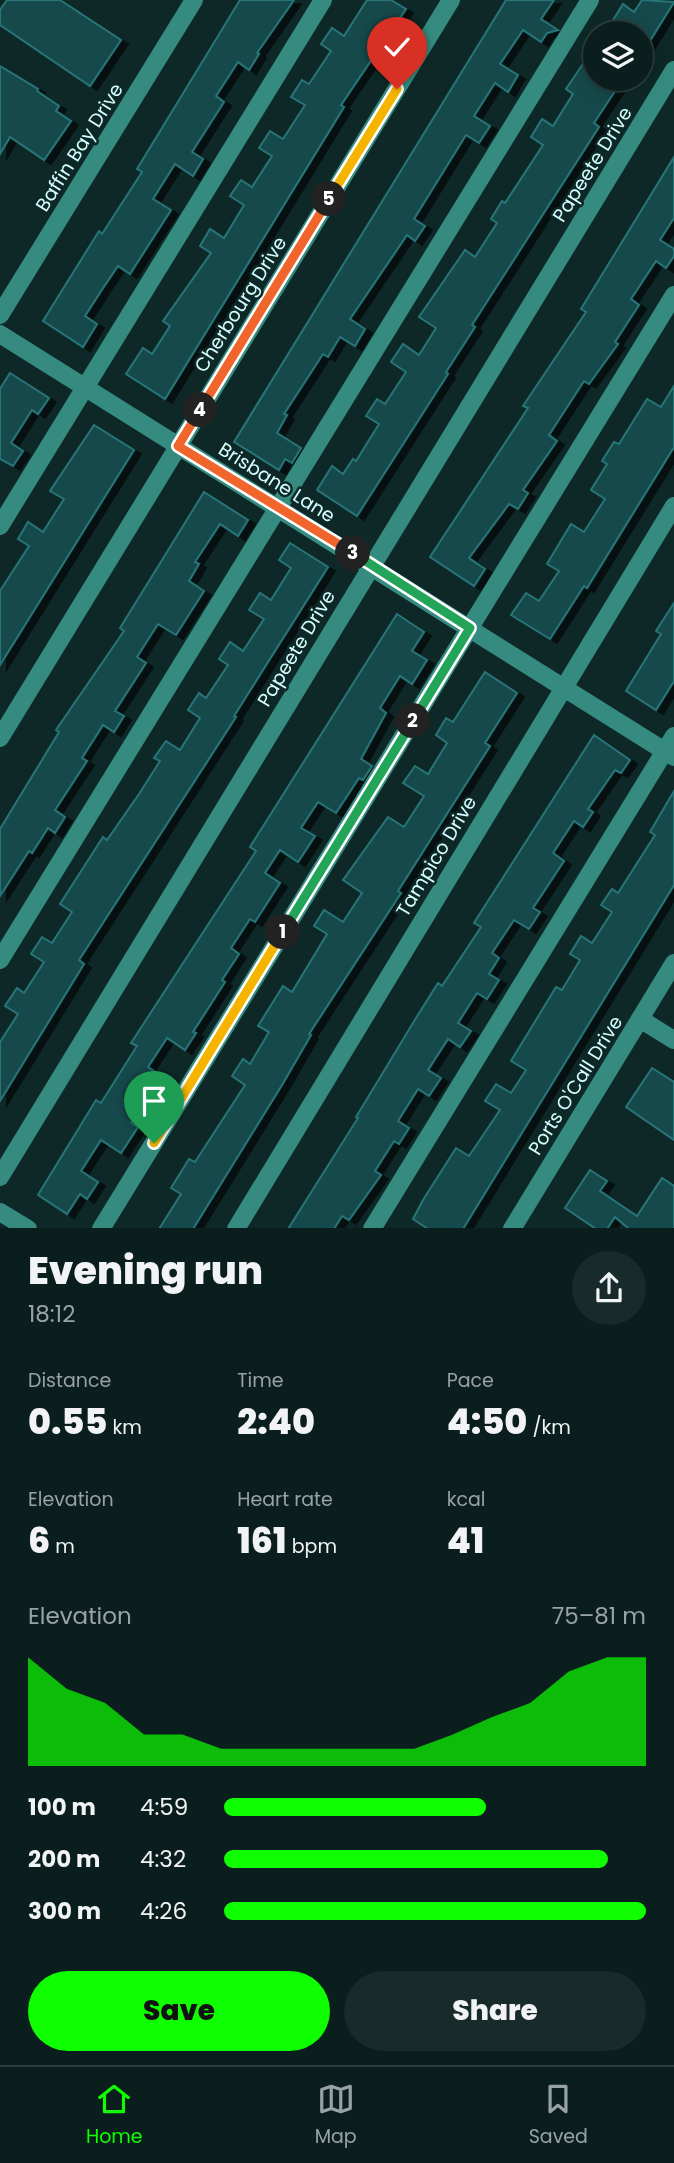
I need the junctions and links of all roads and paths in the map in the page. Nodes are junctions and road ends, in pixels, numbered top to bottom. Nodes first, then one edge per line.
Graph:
1 (194, 0) edge
2 (323, 0) edge
3 (451, 0) edge
4 (590, 0) edge
5 (674, 70) edge
6 (674, 295) edge
7 (0, 315) edge
8 (0, 334) edge
9 (85, 387) junction
10 (178, 446) junction
11 (674, 506) edge
12 (278, 508) junction
13 (0, 526) edge
14 (371, 564) junction
15 (470, 628) junction
16 (563, 688) junction
17 (0, 738) edge
18 (671, 748) edge
19 (0, 960) edge
20 (674, 962) edge
21 (640, 1019) junction
22 (674, 1040) edge
23 (0, 1177) edge
24 (0, 1212) edge
25 (28, 1228) edge
26 (101, 1228) edge
27 (236, 1228) edge
28 (372, 1228) edge
29 (512, 1228) edge

1 - 7 street, Baffin Bay Drive
2 - 9 street
3 - 10 street, Cherbourg Drive
4 - 12 street
5 - 14 street, Papeete Drive
6 - 15 street
8 - 9 street, Brisbane Lane
9 - 10 street, Brisbane Lane
9 - 13 street
10 - 12 street, Brisbane Lane
10 - 17 street, Cherbourg Drive
11 - 16 street, Tampico Drive
12 - 14 street, Brisbane Lane
12 - 19 street
14 - 15 street, Brisbane Lane
14 - 23 street, Papeete Drive
15 - 16 street, Brisbane Lane
15 - 26 street
16 - 18 street, Brisbane Lane
16 - 27 street, Tampico Drive
18 - 28 street
20 - 21 street, Ports O'Call Drive
21 - 22 street
21 - 29 street, Ports O'Call Drive
24 - 25 street

